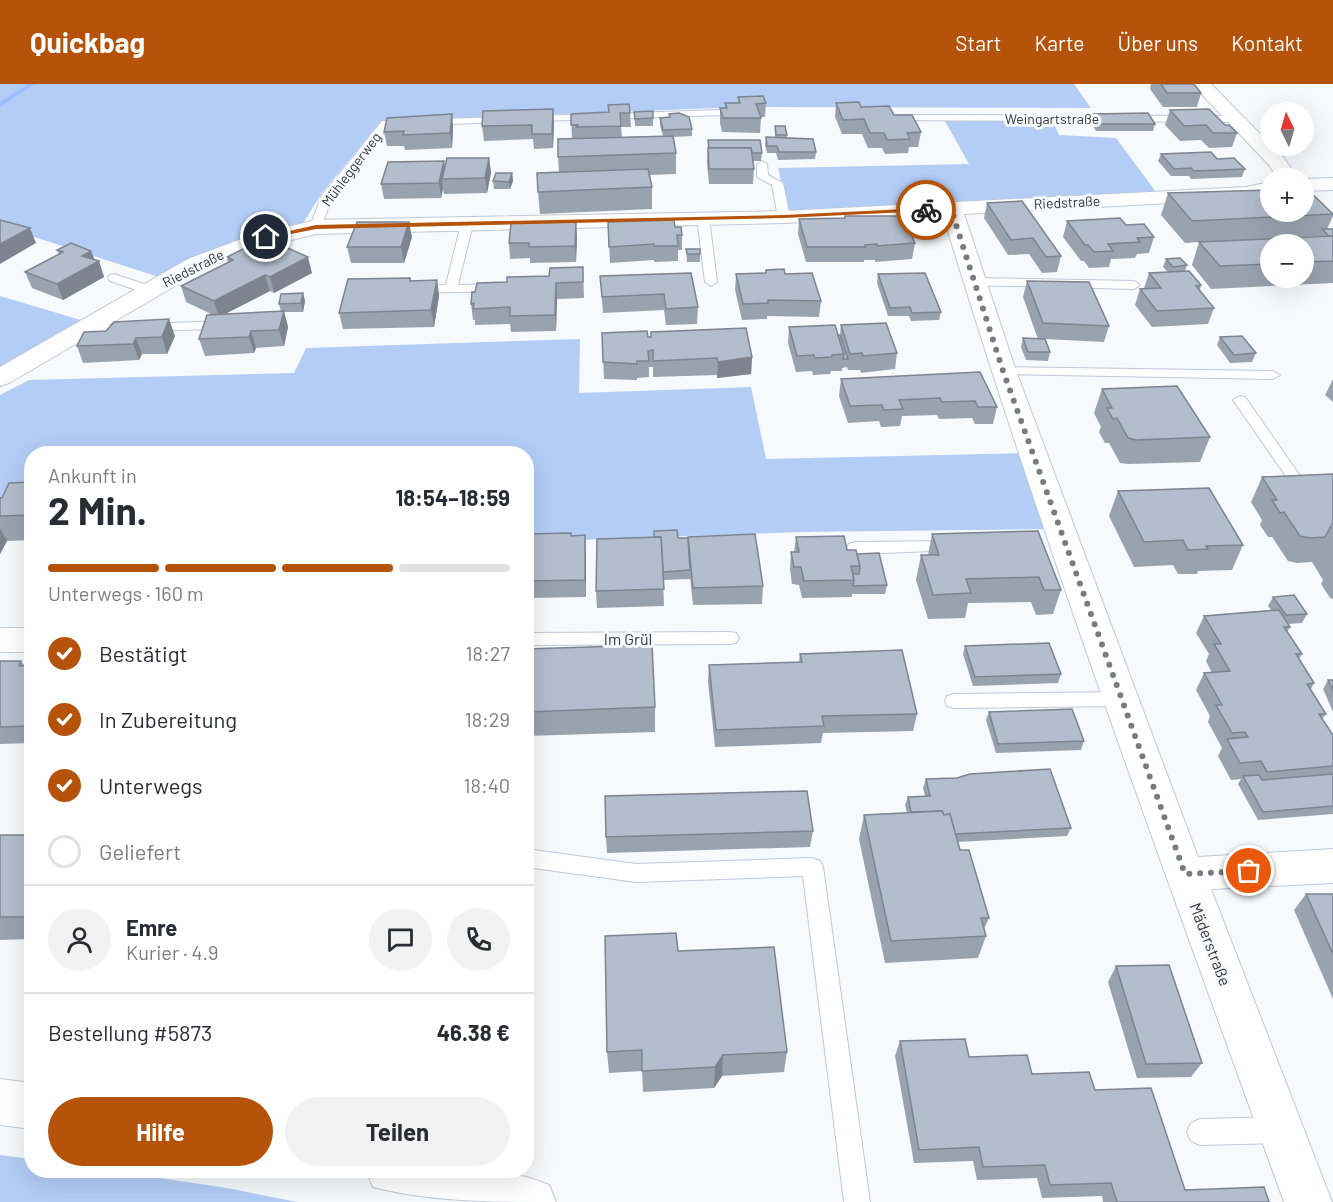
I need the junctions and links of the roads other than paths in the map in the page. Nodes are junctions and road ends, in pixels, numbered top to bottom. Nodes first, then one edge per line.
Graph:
1 (1200, 84) edge
2 (721, 113) edge
3 (881, 118) edge
4 (1234, 119) junction
5 (762, 164) edge
6 (1281, 168) edge
7 (1314, 186) edge
8 (1330, 187) edge
9 (1260, 190) edge
10 (951, 209) junction
11 (784, 217) junction
12 (703, 218) junction
13 (466, 224) junction
14 (316, 227) junction
15 (114, 278) dead end
16 (711, 282) dead end
17 (975, 282) junction
18 (1134, 285) dead end
19 (509, 288) edge
20 (451, 289) junction
21 (412, 290) edge
22 (148, 291) junction
23 (248, 324) edge
24 (81, 330) junction
25 (1003, 371) junction
26 (1273, 375) dead end
27 (0, 378) edge
28 (1240, 400) dead end
29 (1293, 476) edge
30 (972, 545) edge
31 (855, 548) edge
32 (730, 638) dead end
33 (534, 639) edge
34 (0, 640) edge
35 (24, 640) edge
36 (1122, 699) junction
37 (954, 701) dead end
38 (534, 859) edge
39 (1333, 866) edge
40 (1185, 874) junction
41 (0, 1102) edge
42 (24, 1105) edge
43 (1281, 1130) junction
44 (1200, 1132) dead end
45 (426, 1178) edge
46 (532, 1202) edge
47 (857, 1202) edge
48 (1308, 1202) edge

1 - 4 street
2 - 14 lane, Mühleggerweg
3 - 4 lane, Weingartstraße
4 - 6 street
5 - 11 lane
7 - 8 street
9 - 10 street, Riedstraße
10 - 11 street, Riedstraße
10 - 17 street, Mäderstraße
11 - 12 street, Riedstraße
12 - 13 street, Riedstraße
12 - 16 lane
13 - 14 street, Riedstraße
13 - 20 lane
14 - 22 street, Riedstraße
15 - 22 lane
17 - 18 lane
17 - 25 street, Mäderstraße
19 - 20 lane
20 - 21 lane
22 - 24 street, Riedstraße
23 - 24 lane
24 - 27 street, Riedstraße
25 - 26 lane
25 - 36 street, Mäderstraße
28 - 29 lane
30 - 31 lane
32 - 33 lane, Im Grül
34 - 35 street
36 - 37 lane
36 - 40 street, Mäderstraße
38 - 47 lane
39 - 40 street
40 - 43 street, Mäderstraße
41 - 42 street
43 - 44 lane
43 - 48 street, Mäderstraße
45 - 46 street

